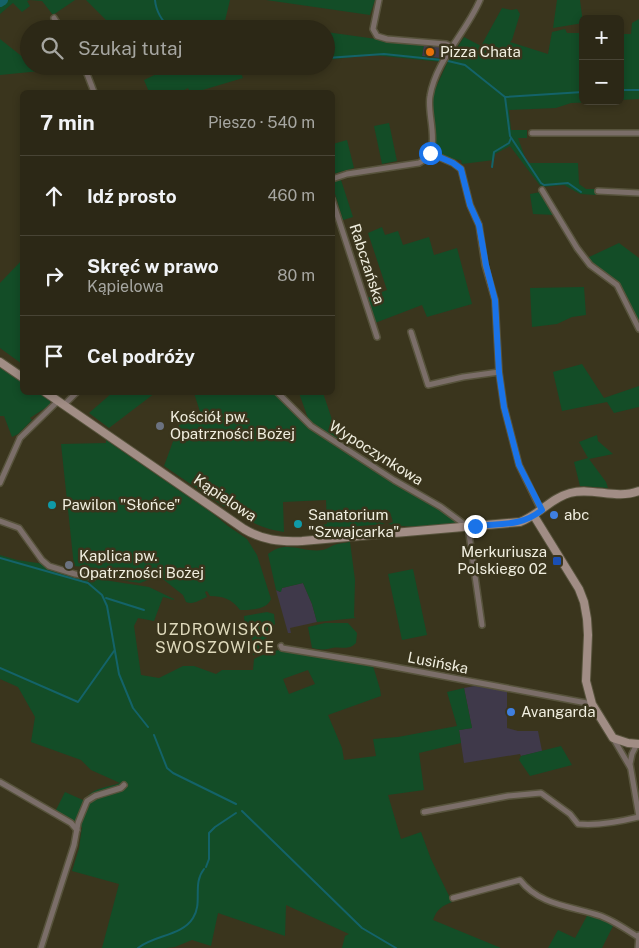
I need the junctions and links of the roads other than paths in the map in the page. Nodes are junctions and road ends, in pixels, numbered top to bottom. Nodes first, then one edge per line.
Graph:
1 (379, 0) edge
2 (480, 0) edge
3 (453, 47) junction
4 (87, 75) edge
5 (93, 90) edge
6 (532, 133) dead end
7 (639, 133) edge
8 (430, 153) junction
9 (335, 178) edge
10 (542, 190) dead end
11 (598, 191) dead end
12 (639, 193) edge
13 (335, 207) edge
14 (639, 329) edge
15 (411, 332) dead end
16 (377, 337) dead end
17 (0, 362) edge
18 (499, 372) junction
19 (20, 376) edge
20 (49, 395) edge
21 (73, 395) edge
22 (280, 395) edge
23 (61, 403) junction
24 (0, 483) edge
25 (639, 491) edge
26 (542, 510) junction
27 (534, 516) junction
28 (0, 521) edge
29 (468, 527) junction
30 (93, 577) dead end
31 (482, 625) dead end
32 (281, 646) dead end
33 (592, 704) junction
34 (613, 738) junction
35 (638, 744) edge
36 (631, 768) junction
37 (0, 782) edge
38 (124, 785) dead end
39 (424, 812) dead end
40 (639, 817) edge
41 (76, 830) junction
42 (453, 898) dead end
43 (639, 935) edge
44 (41, 948) edge
45 (638, 948) edge

1 - 3 street
2 - 3 street
3 - 8 street
4 - 5 street
6 - 7 street
8 - 9 street
8 - 18 street
10 - 14 street
11 - 12 street
13 - 16 street, Rabczańska
15 - 18 street
17 - 19 street
18 - 26 street
20 - 23 street, Kąpielowa
21 - 23 street
22 - 29 street, Wypoczynkowa
23 - 24 street
23 - 29 street, Kąpielowa
25 - 26 street
26 - 27 street
27 - 29 street, Kąpielowa
27 - 33 street
28 - 30 street
29 - 31 street
32 - 33 street, Lusińska
33 - 34 street
34 - 35 street
34 - 36 street
35 - 36 street
36 - 40 street
37 - 41 street
38 - 41 street
39 - 40 street
41 - 44 street
42 - 43 street
43 - 45 street

